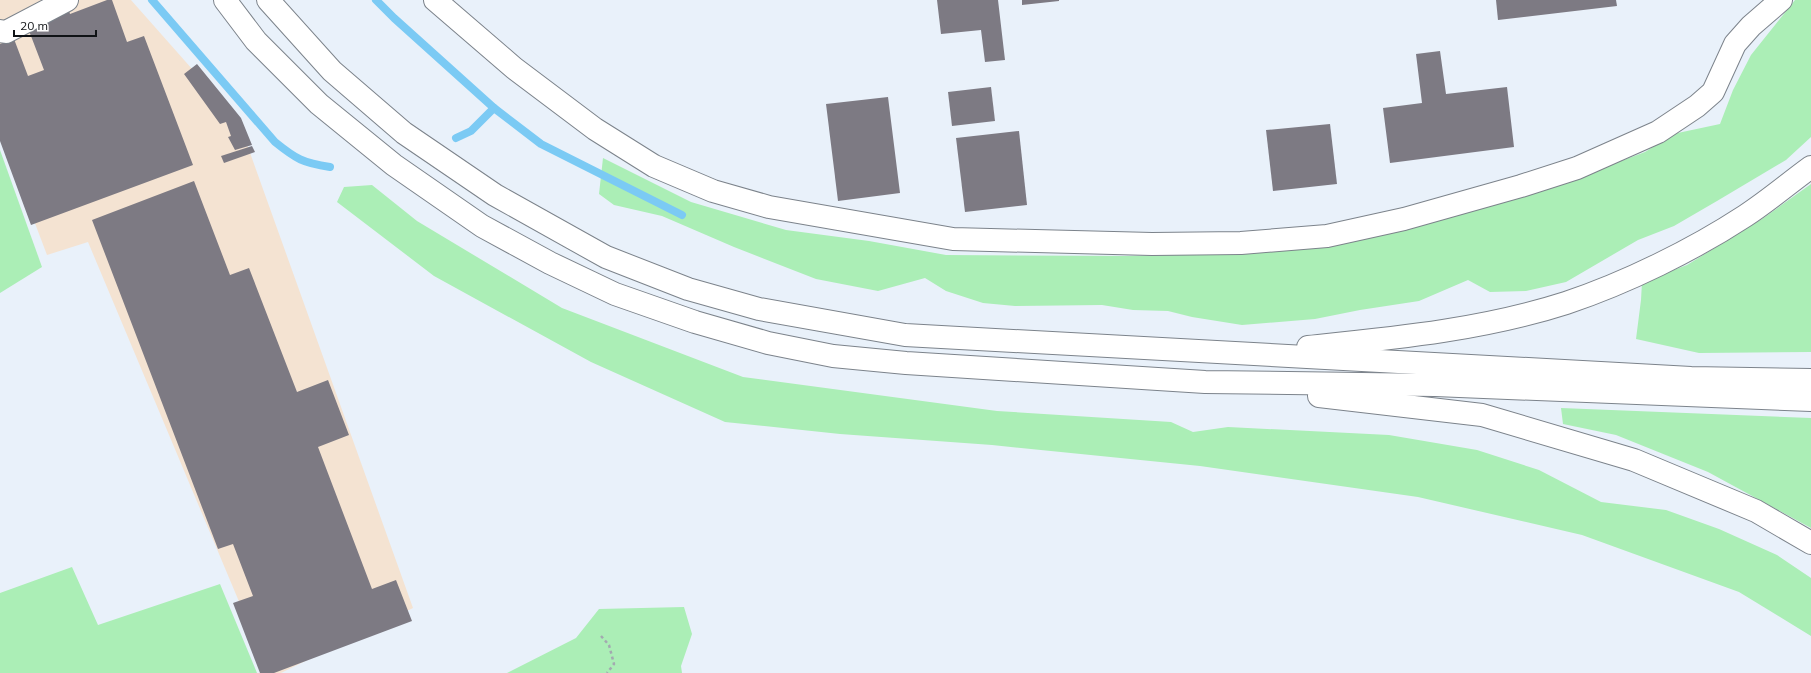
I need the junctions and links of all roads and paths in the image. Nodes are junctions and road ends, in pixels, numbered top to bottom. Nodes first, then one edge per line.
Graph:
1 (67, 0) edge
2 (225, 0) edge
3 (268, 0) edge
4 (435, 0) edge
5 (1781, 0) edge
6 (0, 31) edge
7 (1811, 167) edge
8 (1237, 354) junction
9 (1811, 380) edge
10 (1205, 382) junction
11 (1811, 400) edge
12 (1811, 543) edge
13 (600, 636) dead end
14 (607, 673) edge

1 - 6 main road
2 - 10 main road
3 - 8 main road
4 - 5 main road
7 - 8 main road
8 - 9 main road
10 - 11 main road
10 - 12 main road
13 - 14 path

